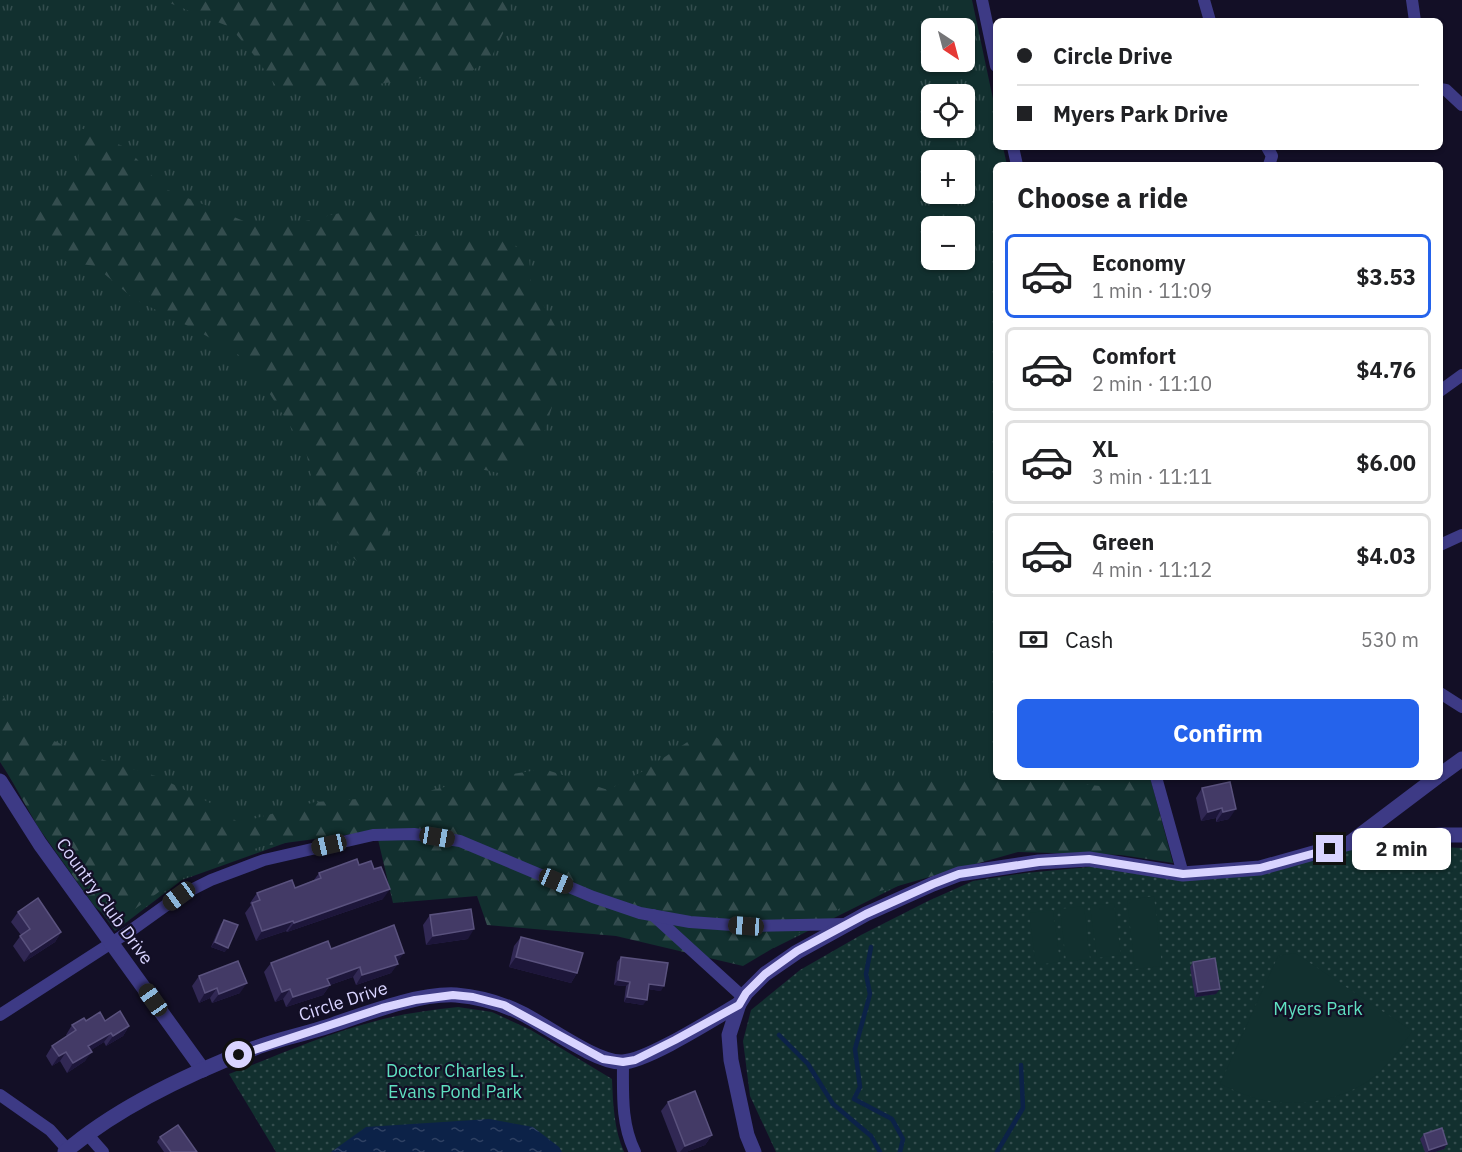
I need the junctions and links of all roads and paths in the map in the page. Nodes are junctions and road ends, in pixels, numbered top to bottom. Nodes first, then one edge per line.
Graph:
1 (982, 0) edge
2 (1204, 0) edge
3 (1412, 0) edge
4 (1209, 18) edge
5 (1415, 18) edge
6 (993, 52) edge
7 (1443, 88) edge
8 (1462, 105) edge
9 (1462, 375) edge
10 (1443, 389) edge
11 (1462, 535) edge
12 (1443, 544) edge
13 (1443, 695) edge
14 (1462, 707) edge
15 (1462, 759) edge
16 (1443, 773) edge
17 (1157, 780) edge
18 (1434, 780) edge
19 (0, 781) edge
20 (1462, 835) edge
21 (1349, 843) junction
22 (1183, 874) junction
23 (652, 915) junction
24 (848, 924) junction
25 (112, 942) junction
26 (741, 1001) junction
27 (0, 1015) edge
28 (623, 1062) junction
29 (203, 1070) junction
30 (0, 1095) edge
31 (88, 1135) junction
32 (67, 1151) edge
33 (103, 1152) edge
34 (635, 1152) edge
35 (754, 1152) edge

1 - 6 street
2 - 4 street
3 - 5 street
7 - 8 street
9 - 10 street
11 - 12 street
13 - 14 street
15 - 16 street
17 - 22 street
18 - 21 street
19 - 25 street, Country Club Drive
20 - 21 street
21 - 22 street
22 - 24 street
23 - 24 street
23 - 25 street
23 - 26 street
24 - 26 street
25 - 27 street
25 - 29 street, Country Club Drive
26 - 28 street
26 - 35 street
28 - 29 street, Circle Drive
28 - 34 street
29 - 31 street, Circle Drive
30 - 32 street
31 - 32 street, Circle Drive
31 - 33 street

